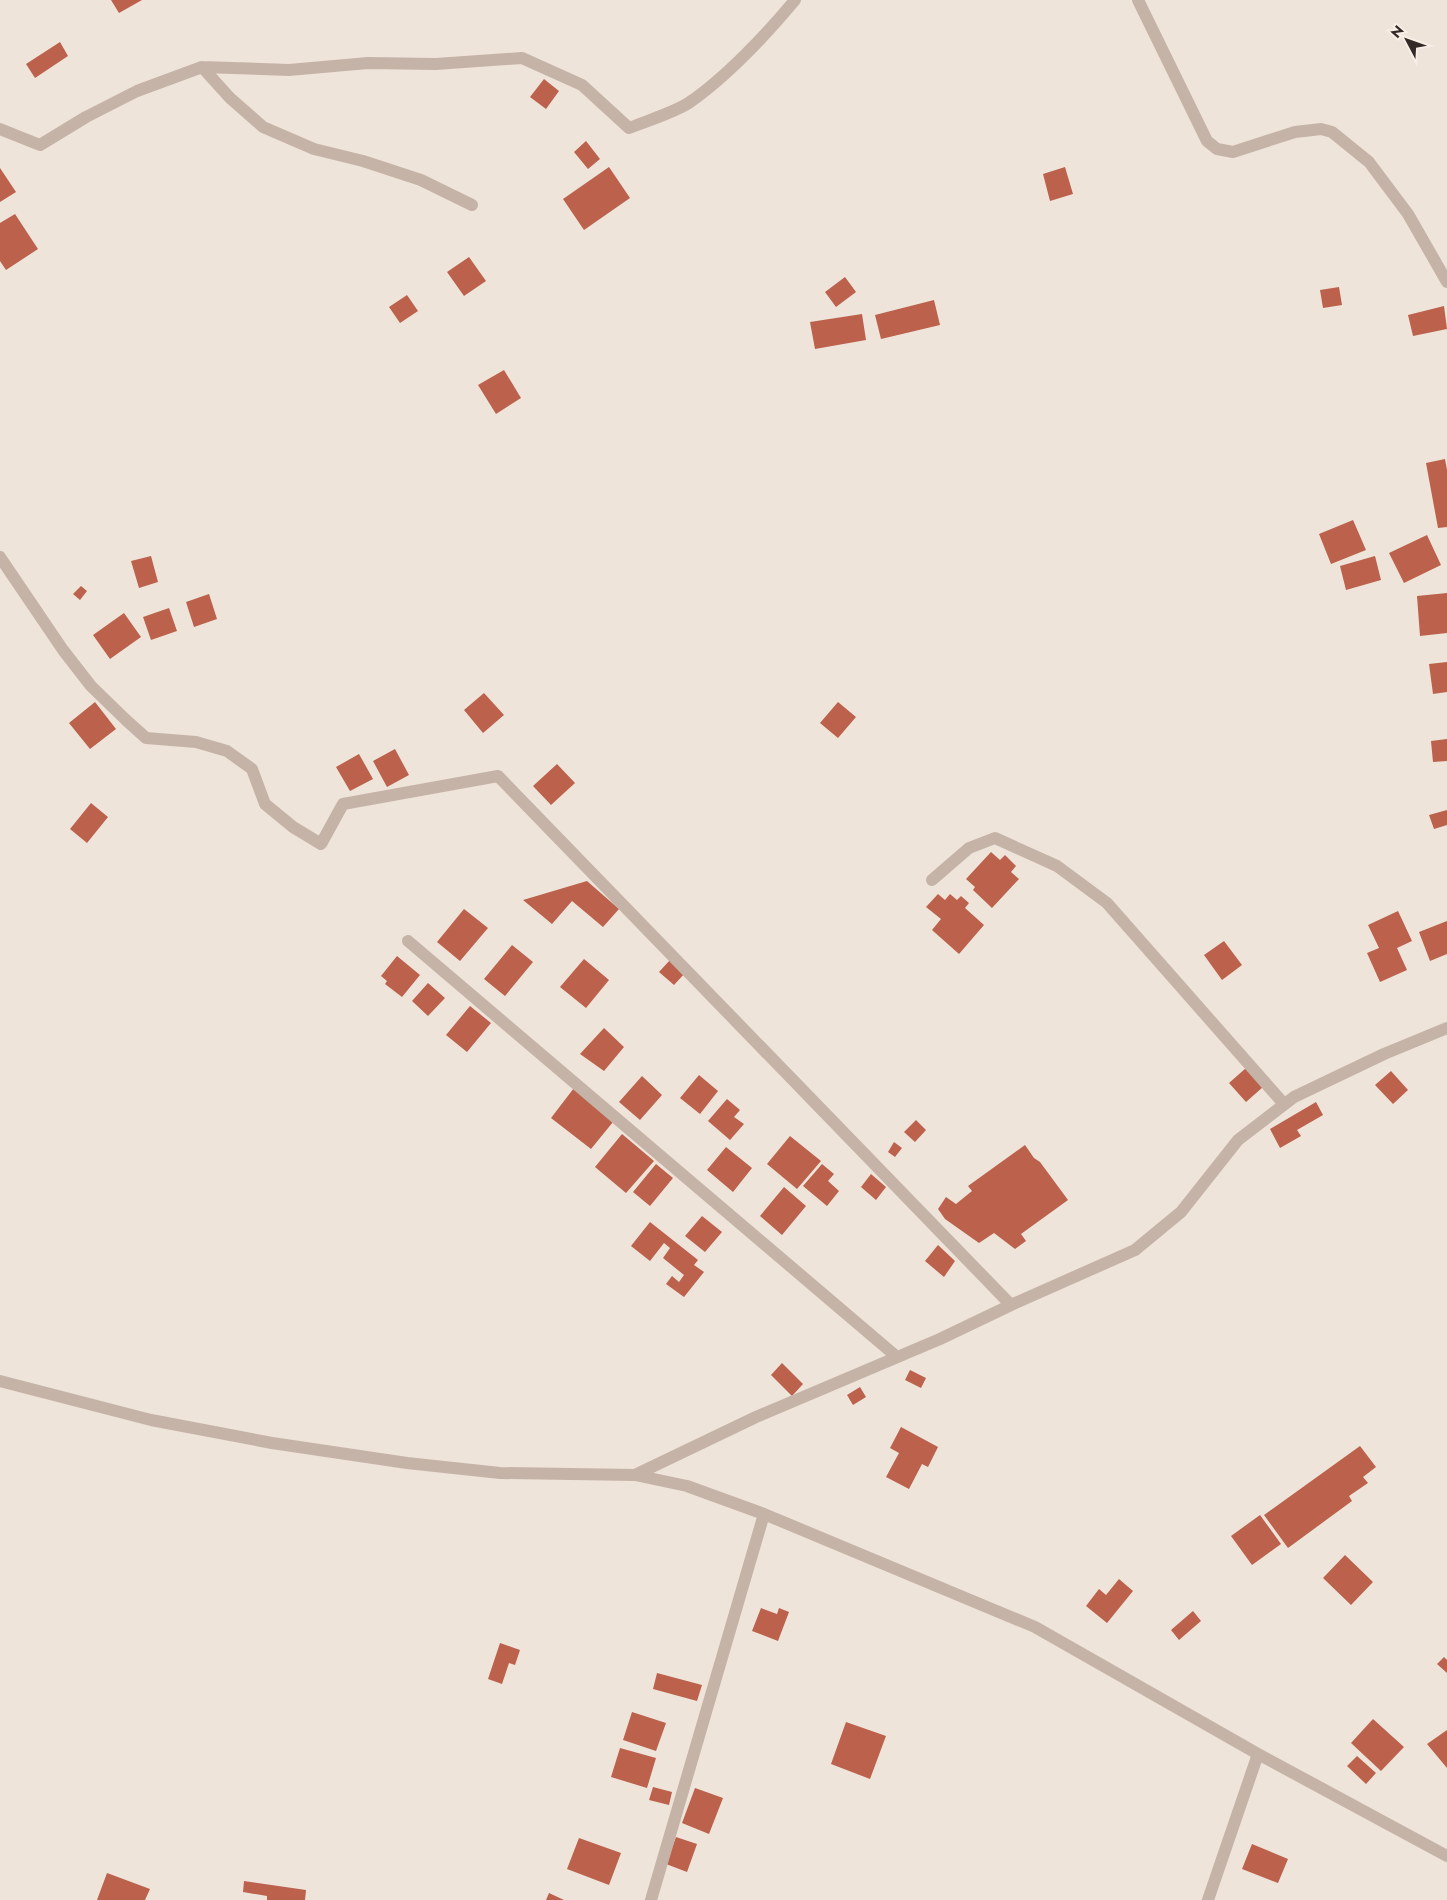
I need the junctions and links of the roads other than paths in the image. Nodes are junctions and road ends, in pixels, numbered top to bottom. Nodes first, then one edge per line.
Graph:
1 (795, 0) edge
2 (1138, 0) edge
3 (202, 67) junction
4 (0, 129) edge
5 (472, 205) dead end
6 (1447, 282) edge
7 (0, 557) edge
8 (932, 880) dead end
9 (408, 941) dead end
10 (1447, 1028) edge
11 (1284, 1104) junction
12 (1010, 1305) junction
13 (897, 1358) junction
14 (0, 1381) edge
15 (635, 1475) junction
16 (764, 1514) junction
17 (1258, 1754) junction
18 (1447, 1856) edge
19 (651, 1900) edge
20 (1208, 1900) edge

1 - 3 street
2 - 6 street
3 - 4 street
3 - 5 street
7 - 12 street
8 - 11 street
9 - 13 street
10 - 11 street
11 - 12 street
12 - 13 street
13 - 15 street
14 - 15 street
15 - 16 street
16 - 17 street
16 - 19 street
17 - 18 street
17 - 20 street

